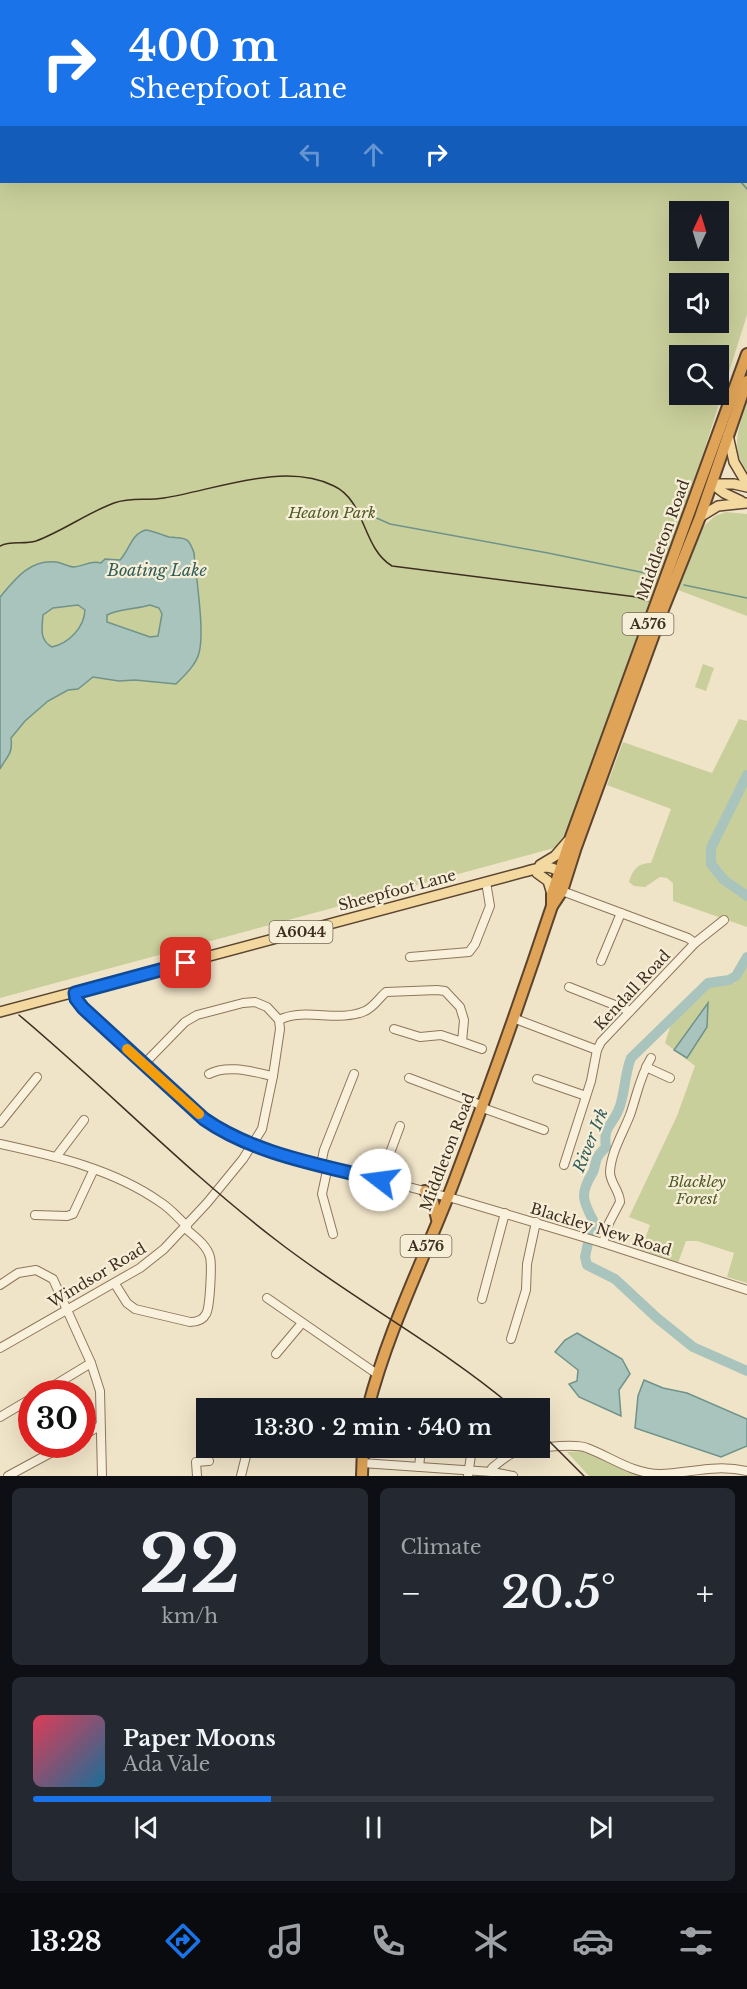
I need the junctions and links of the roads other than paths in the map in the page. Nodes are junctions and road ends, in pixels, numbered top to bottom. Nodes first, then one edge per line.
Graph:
1 (747, 354) edge
2 (747, 381) edge
3 (728, 435) junction
4 (708, 459) junction
5 (712, 484) junction
6 (747, 485) edge
7 (746, 503) edge
8 (693, 506) junction
9 (700, 517) junction
10 (600, 784) junction
11 (588, 789) junction
12 (574, 842) junction
13 (524, 872) junction
14 (559, 872) junction
15 (537, 873) junction
16 (486, 882) junction
17 (560, 889) junction
18 (621, 913) junction
19 (724, 920) dead end
20 (695, 944) junction
21 (410, 957) dead end
22 (601, 961) dead end
23 (569, 987) dead end
24 (75, 993) junction
25 (630, 1011) junction
26 (0, 1012) edge
27 (513, 1018) junction
28 (279, 1020) junction
29 (394, 1029) dead end
30 (462, 1042) junction
31 (482, 1049) dead end
32 (597, 1050) junction
33 (651, 1058) dead end
34 (144, 1064) junction
35 (646, 1067) junction
36 (209, 1074) dead end
37 (354, 1074) dead end
38 (273, 1076) junction
39 (37, 1077) dead end
40 (409, 1078) dead end
41 (537, 1078) dead end
42 (670, 1078) dead end
43 (586, 1096) junction
44 (481, 1106) junction
45 (84, 1120) dead end
46 (0, 1123) edge
47 (400, 1126) dead end
48 (544, 1130) dead end
49 (0, 1144) edge
50 (252, 1144) junction
51 (56, 1156) junction
52 (324, 1165) junction
53 (564, 1165) dead end
54 (94, 1169) junction
55 (380, 1180) junction
56 (425, 1191) junction
57 (447, 1197) junction
58 (505, 1213) junction
59 (34, 1215) dead end
60 (437, 1220) junction
61 (536, 1222) junction
62 (186, 1227) junction
63 (333, 1234) dead end
64 (599, 1241) junction
65 (115, 1284) junction
66 (0, 1285) edge
67 (747, 1290) edge
68 (267, 1298) dead end
69 (482, 1299) dead end
70 (69, 1310) junction
71 (302, 1323) junction
72 (511, 1339) dead end
73 (0, 1348) edge
74 (276, 1354) dead end
75 (91, 1363) junction
76 (377, 1374) junction
77 (63, 1380) edge
78 (371, 1398) edge
79 (18, 1406) edge
80 (0, 1417) edge
81 (100, 1426) junction
82 (96, 1428) edge
83 (41, 1458) edge
84 (246, 1458) edge
85 (362, 1458) edge
86 (420, 1458) edge
87 (471, 1458) edge
88 (209, 1461) dead end
89 (362, 1463) junction
90 (419, 1467) junction
91 (747, 1471) edge
92 (492, 1472) junction
93 (469, 1473) edge
94 (8, 1476) edge
95 (102, 1476) edge
96 (197, 1476) edge
97 (241, 1476) edge
98 (362, 1476) edge
99 (513, 1476) edge

1 - 4 highway, Middleton Road / A576
2 - 3 highway, Middleton Road / A576
3 - 5 highway, Middleton Road / A576
3 - 6 main road
4 - 5 main road
4 - 8 highway, Middleton Road / A576
5 - 6 main road
5 - 7 main road
5 - 8 main road
5 - 9 highway, Middleton Road / A576
7 - 9 main road
8 - 11 highway, Middleton Road / A576
9 - 10 highway, Middleton Road / A576
10 - 11 highway
10 - 12 highway, Middleton Road / A576
11 - 12 highway, Middleton Road / A576
12 - 13 main road, Sheepfoot Lane / A6044
12 - 14 highway, A576
12 - 17 highway, Middleton Road / A576
13 - 14 main road, Sheepfoot Lane / A6044
13 - 15 main road, Sheepfoot Lane / A6044
13 - 16 main road, Sheepfoot Lane / A6044
14 - 15 main road, Sheepfoot Lane / A6044
14 - 17 highway
14 - 17 highway, Middleton Road / A576
15 - 17 main road
16 - 21 street
16 - 24 main road, Sheepfoot Lane / A6044
17 - 18 street
17 - 27 highway, Middleton Road / A576
18 - 20 street
18 - 22 street
19 - 20 street, Kendall Road
20 - 25 street, Kendall Road
23 - 25 street
24 - 26 main road, Sheepfoot Lane / A6044
24 - 34 street, Blackley New Road
25 - 32 street, Kendall Road
27 - 32 street
27 - 44 highway, Middleton Road / A576
28 - 30 street
28 - 34 street
28 - 38 street, Windsor Road
29 - 30 street
30 - 31 street
32 - 43 street, Kendall Road
33 - 35 street
34 - 50 street, Blackley New Road
35 - 42 street
35 - 64 street
36 - 38 street
37 - 52 street
38 - 50 street, Windsor Road
39 - 46 street
40 - 44 street
41 - 43 street
43 - 53 street, Kendall Road
44 - 48 street
44 - 57 highway, Middleton Road / A576
45 - 51 street
47 - 55 street
49 - 51 street
50 - 52 street, Blackley New Road
50 - 62 street, Windsor Road
51 - 54 street
52 - 55 street, Blackley New Road
52 - 63 street
54 - 59 street
54 - 62 street
55 - 56 street, Blackley New Road
56 - 57 street, Blackley New Road
56 - 60 highway
57 - 58 street, Blackley New Road
57 - 60 highway, Middleton Road / A576
58 - 61 street, Blackley New Road
58 - 69 street
60 - 76 highway, Middleton Road / A576
61 - 64 street, Blackley New Road
61 - 72 street
62 - 65 street, Windsor Road
62 - 65 street
64 - 67 street, Blackley New Road
65 - 70 street, Windsor Road
66 - 70 street
68 - 71 street
70 - 73 street, Windsor Road
70 - 75 street
71 - 74 street
71 - 76 street
75 - 77 street
75 - 81 street
76 - 78 highway, Middleton Road / A576
79 - 80 street
81 - 82 street
81 - 95 street
83 - 94 street
84 - 97 street
85 - 89 highway
86 - 90 street
87 - 93 street
88 - 96 street
89 - 90 street
89 - 98 highway
90 - 93 street
91 - 92 street
92 - 93 street
92 - 99 street

